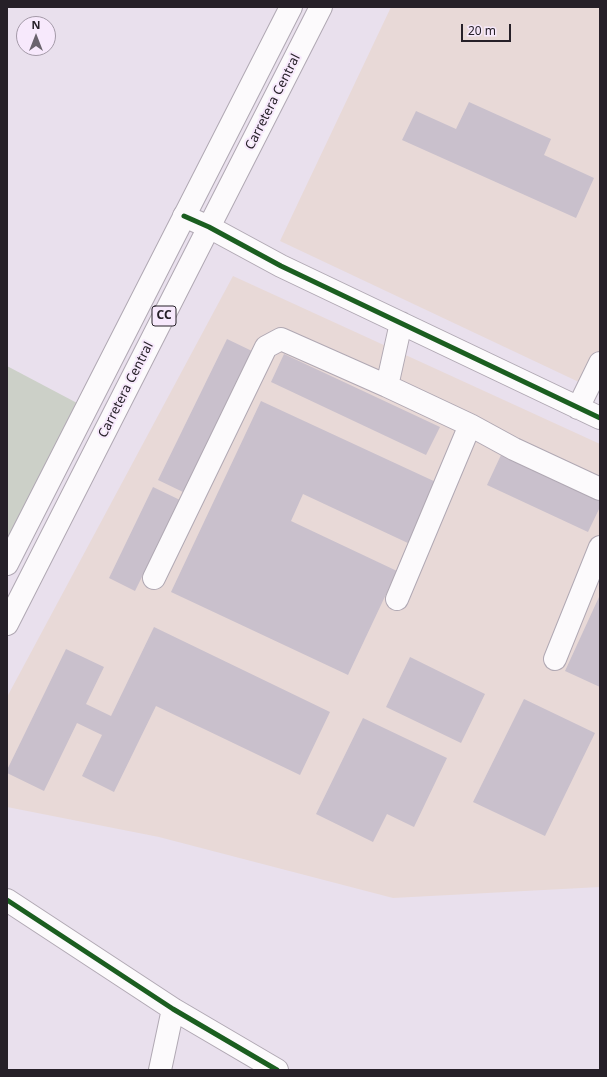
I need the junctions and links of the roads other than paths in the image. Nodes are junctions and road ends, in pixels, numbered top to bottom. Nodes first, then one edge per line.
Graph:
1 (291, 7) edge
2 (321, 7) edge
3 (184, 216) junction
4 (209, 227) junction
5 (401, 323) junction
6 (600, 363) edge
7 (387, 386) junction
8 (578, 408) junction
9 (600, 418) edge
10 (470, 425) junction
11 (600, 490) edge
12 (600, 547) edge
13 (7, 564) edge
14 (595, 575) edge
15 (154, 578) dead end
16 (398, 599) dead end
17 (8, 620) edge
18 (555, 659) dead end
19 (7, 900) edge
20 (174, 1009) junction
21 (160, 1070) edge
22 (277, 1070) edge

1 - 3 main road, Carretera Central / CC
2 - 4 main road, Carretera Central / CC
3 - 4 main road
3 - 13 main road, Carretera Central / CC
4 - 5 main road
4 - 17 main road, Carretera Central / CC
5 - 7 main road
5 - 8 main road
6 - 8 main road
7 - 10 main road
7 - 15 main road
8 - 9 main road
10 - 11 main road
10 - 16 main road
12 - 14 main road
14 - 18 main road
19 - 20 main road
20 - 21 main road
20 - 22 main road

